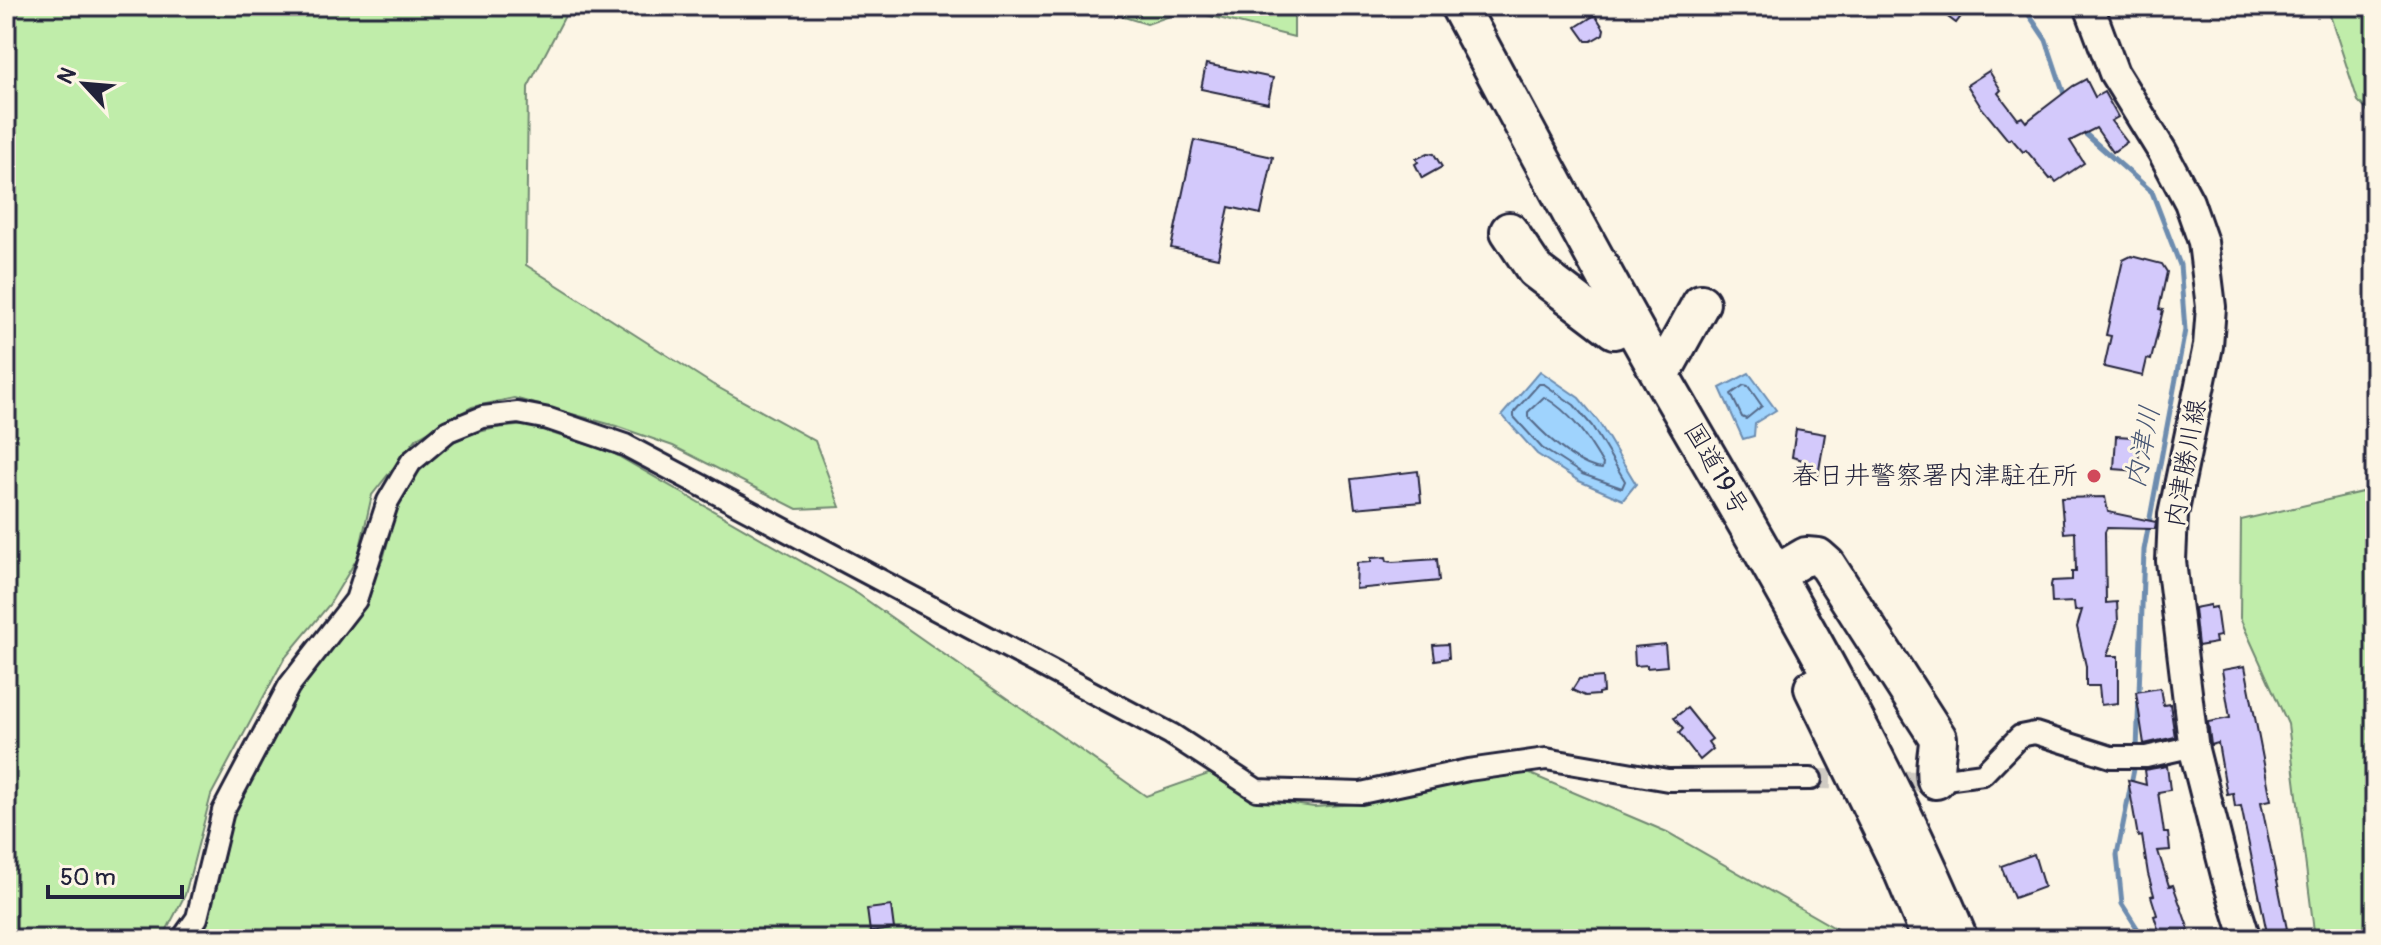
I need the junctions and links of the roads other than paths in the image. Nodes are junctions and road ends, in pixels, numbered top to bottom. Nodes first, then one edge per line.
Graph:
1 (1432, 6) edge
2 (1459, 6) edge
3 (2089, 6) edge
4 (1509, 231) dead end
5 (1701, 303) dead end
6 (1614, 330) junction
7 (1661, 375) junction
8 (1777, 573) junction
9 (2194, 750) junction
10 (1811, 779) tunnel mouth
11 (1931, 781) joint
12 (182, 939) edge
13 (1931, 939) edge
14 (1959, 939) edge
15 (2246, 939) edge

1 - 6 highway, 国道19号
2 - 7 highway, 国道19号
3 - 9 main road, 内津勝川線
4 - 6 highway
5 - 7 highway
6 - 13 highway, 国道19号
7 - 8 highway, 国道19号
8 - 11 highway
8 - 14 highway, 国道19号
9 - 11 street
9 - 15 main road, 内津勝川線
10 - 12 street

